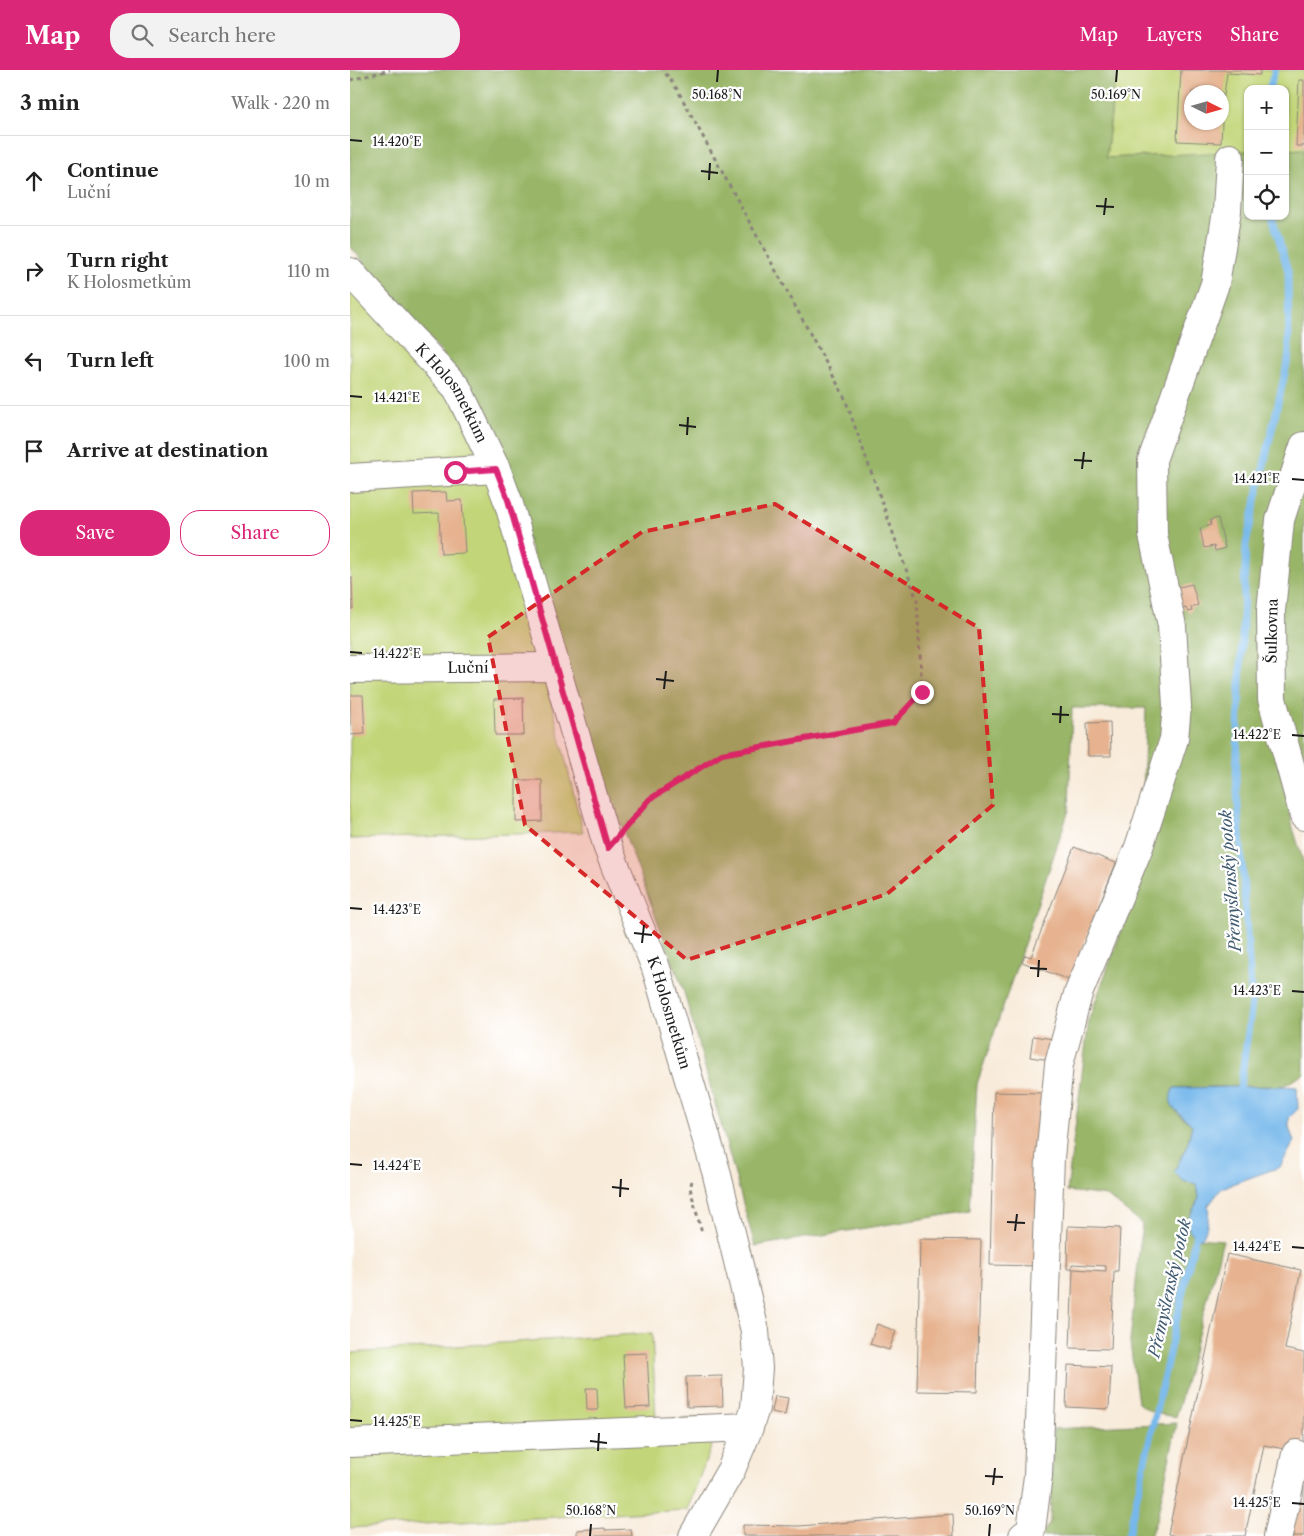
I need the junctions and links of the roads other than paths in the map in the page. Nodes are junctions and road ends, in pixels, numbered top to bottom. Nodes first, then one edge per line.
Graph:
1 (1230, 158) dead end
2 (350, 272) edge
3 (1304, 446) edge
4 (496, 469) junction
5 (350, 478) edge
6 (555, 667) junction
7 (350, 669) edge
8 (1304, 816) edge
9 (749, 1427) junction
10 (350, 1443) edge
11 (1296, 1454) dead end
12 (693, 1536) edge
13 (1023, 1536) edge
14 (1278, 1536) edge

1 - 13 street
2 - 4 street, K Holosmetkům
3 - 8 street, Šulkovna
4 - 5 street
4 - 6 street, K Holosmetkům
6 - 7 street, Luční
6 - 9 street, K Holosmetkům
9 - 10 street
9 - 12 street, K Holosmetkům
11 - 14 street

